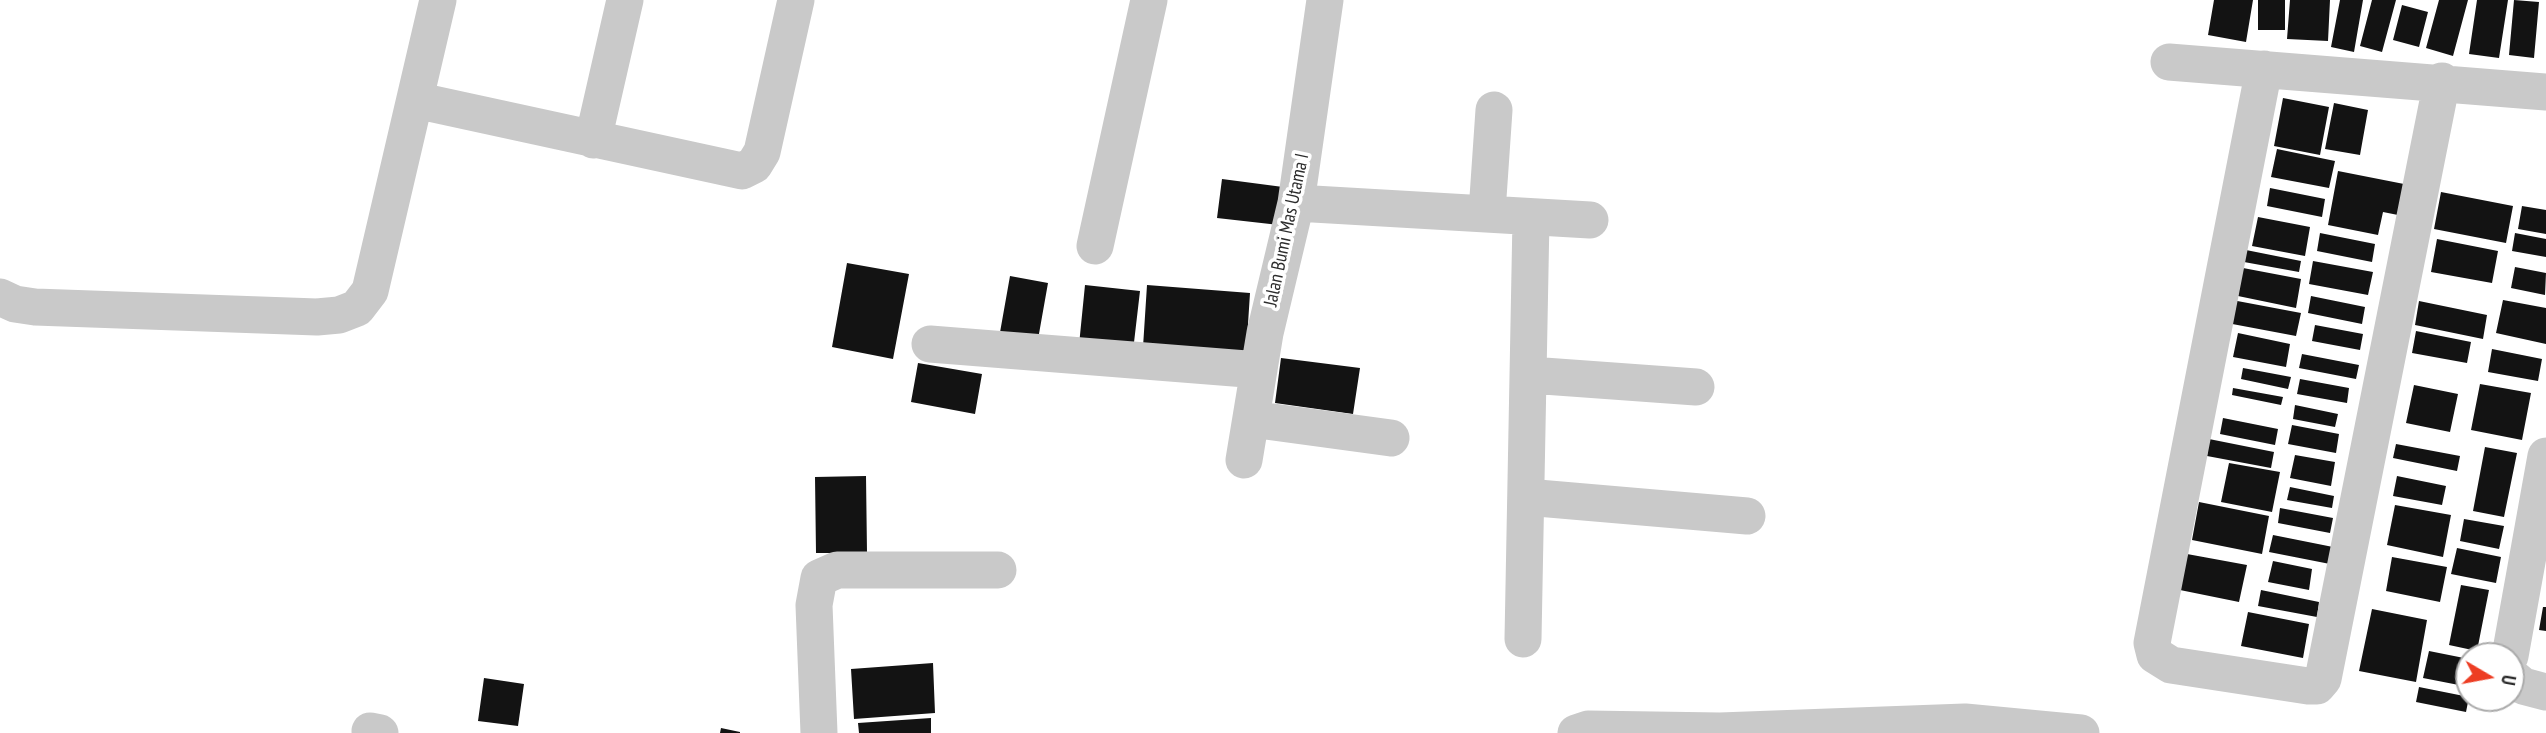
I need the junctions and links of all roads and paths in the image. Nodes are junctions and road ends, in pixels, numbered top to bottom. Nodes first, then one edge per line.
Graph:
1 (438, 0) edge
2 (625, 0) edge
3 (796, 0) edge
4 (1149, 0) edge
5 (1325, 0) edge
6 (2169, 62) dead end
7 (2264, 69) junction
8 (2442, 81) junction
9 (2546, 92) edge
10 (415, 100) junction
11 (1494, 110) dead end
12 (593, 140) junction
13 (1296, 203) junction
14 (1487, 212) junction
15 (1531, 218) junction
16 (1590, 220) dead end
17 (1095, 246) dead end
18 (0, 297) edge
19 (930, 344) dead end
20 (1259, 370) junction
21 (1530, 375) junction
22 (1696, 387) dead end
23 (1251, 419) junction
24 (1391, 438) dead end
25 (2546, 456) edge
26 (1244, 460) dead end
27 (1526, 497) junction
28 (1747, 516) dead end
29 (998, 570) dead end
30 (1523, 639) dead end
31 (2513, 642) edge
32 (2525, 687) edge
33 (2546, 692) edge
34 (819, 733) edge
35 (1576, 733) edge
36 (2081, 733) edge

1 - 10 street
2 - 12 street
3 - 12 street
4 - 17 street
5 - 13 street, Jalan Bumi Mas Utama I
6 - 7 street
7 - 8 street
7 - 8 street
8 - 9 street
10 - 12 street
10 - 18 street
11 - 14 street
13 - 14 street
13 - 20 street, Jalan Bumi Mas Utama I
14 - 15 street
15 - 16 street
15 - 21 street
19 - 20 street
20 - 23 street, Jalan Bumi Mas Utama I
21 - 22 street
21 - 27 street
23 - 24 street
23 - 26 street, Jalan Bumi Mas Utama I
25 - 31 street
27 - 28 street
27 - 30 street
29 - 34 street
32 - 33 street
35 - 36 street

